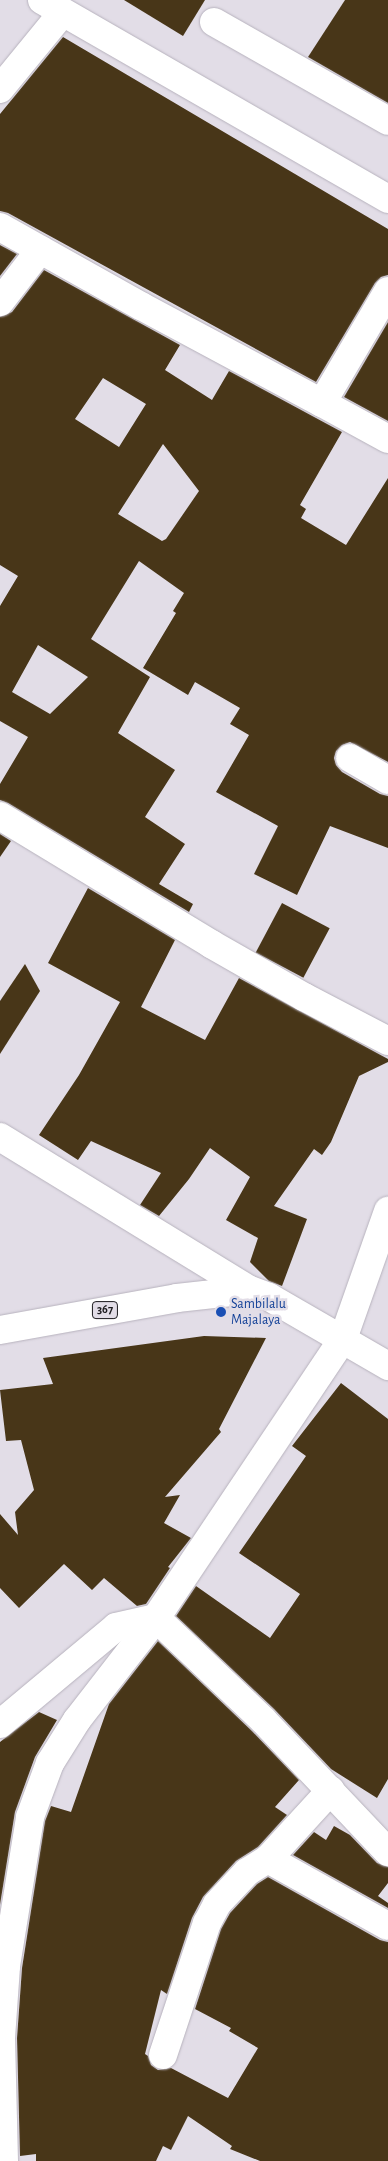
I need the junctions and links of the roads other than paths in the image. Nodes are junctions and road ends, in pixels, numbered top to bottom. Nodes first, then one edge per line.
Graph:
1 (52, 6) edge
2 (214, 22) dead end
3 (0, 88) edge
4 (388, 121) edge
5 (388, 199) edge
6 (0, 227) edge
7 (40, 250) junction
8 (388, 291) edge
9 (0, 302) edge
10 (322, 403) junction
11 (388, 439) edge
12 (350, 758) dead end
13 (388, 780) edge
14 (0, 816) edge
15 (388, 1041) edge
16 (0, 1137) edge
17 (388, 1211) edge
18 (259, 1294) junction
19 (0, 1330) edge
20 (336, 1336) junction
21 (388, 1366) edge
22 (156, 1618) junction
23 (0, 1724) edge
24 (331, 1790) junction
25 (388, 1852) edge
26 (268, 1859) junction
27 (388, 1926) edge
28 (163, 2055) dead end
29 (4, 2161) edge

1 - 3 street
1 - 5 street
2 - 4 street
6 - 7 street
7 - 9 street
7 - 10 street
8 - 10 street
10 - 11 street
12 - 13 street
14 - 15 street
16 - 18 street
17 - 20 street
18 - 19 street, 367
18 - 20 street
20 - 21 street
20 - 22 street
22 - 23 street
22 - 24 street
22 - 29 street
24 - 25 street
24 - 26 street
26 - 27 street
26 - 28 street

